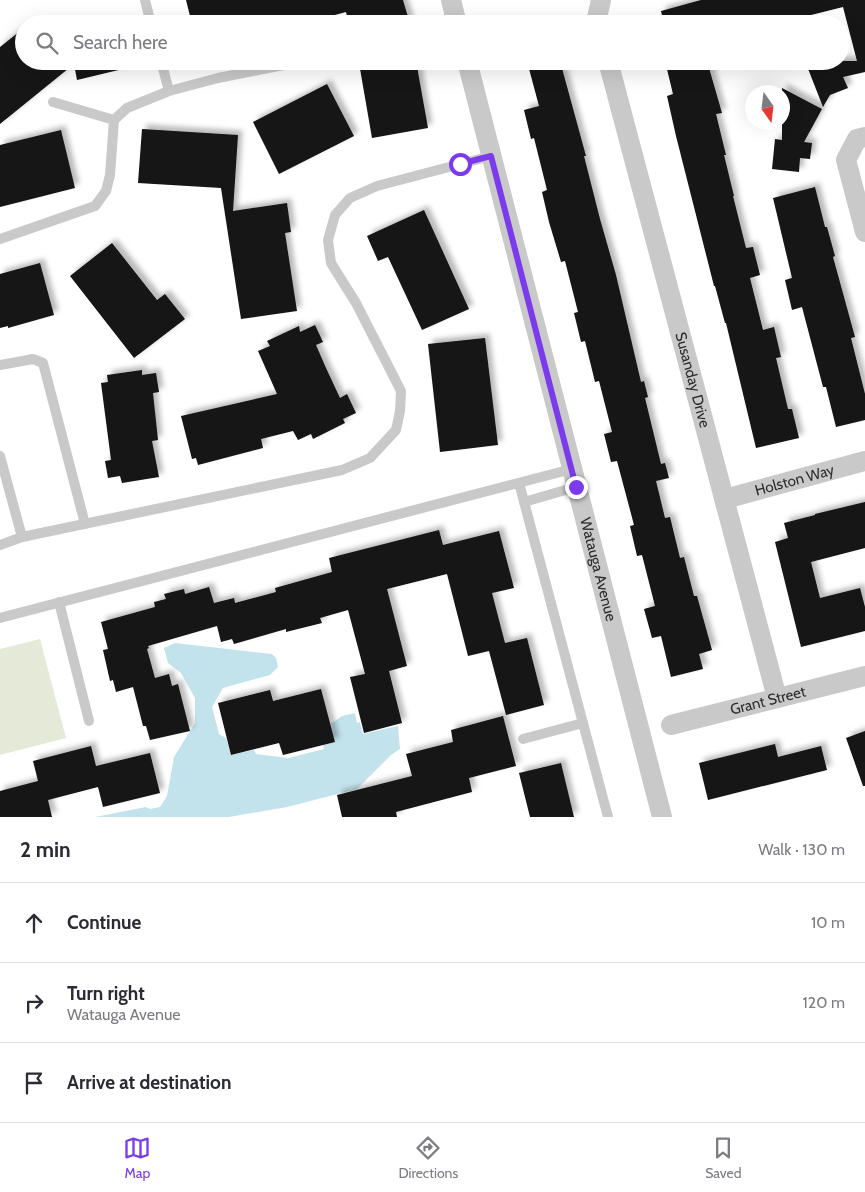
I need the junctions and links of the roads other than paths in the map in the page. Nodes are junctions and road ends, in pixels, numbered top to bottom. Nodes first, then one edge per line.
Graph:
1 (145, 0) edge
2 (451, 0) edge
3 (601, 0) edge
4 (149, 15) edge
5 (455, 15) edge
6 (598, 15) edge
7 (163, 70) edge
8 (258, 70) edge
9 (469, 70) edge
10 (610, 70) edge
11 (169, 91) junction
12 (52, 102) dead end
13 (114, 120) junction
14 (865, 136) edge
15 (491, 156) junction
16 (865, 232) edge
17 (0, 239) edge
18 (0, 365) edge
19 (0, 456) edge
20 (865, 461) edge
21 (574, 478) junction
22 (519, 483) junction
23 (725, 499) junction
24 (524, 502) junction
25 (86, 524) junction
26 (22, 538) junction
27 (0, 545) edge
28 (59, 602) junction
29 (0, 618) edge
30 (865, 676) edge
31 (777, 698) junction
32 (89, 721) dead end
33 (583, 723) junction
34 (672, 725) dead end
35 (523, 739) dead end
36 (608, 817) edge
37 (662, 817) edge

1 - 4 lane
2 - 5 street
3 - 6 street
7 - 11 lane
8 - 11 lane
9 - 15 street, Watauga Avenue
10 - 23 street, Susanday Drive
11 - 13 lane
12 - 13 lane
13 - 17 lane
14 - 16 street
15 - 21 street, Watauga Avenue
15 - 25 lane
18 - 25 lane
19 - 26 lane
20 - 23 street, Holston Way
21 - 22 lane
21 - 24 lane
21 - 37 street, Watauga Avenue
22 - 24 lane
22 - 28 lane
23 - 31 street, Susanday Drive
24 - 33 lane
25 - 26 lane
26 - 27 lane
28 - 29 lane
28 - 32 lane
30 - 31 street, Grant Street
31 - 34 street, Grant Street
33 - 35 lane
33 - 36 lane

